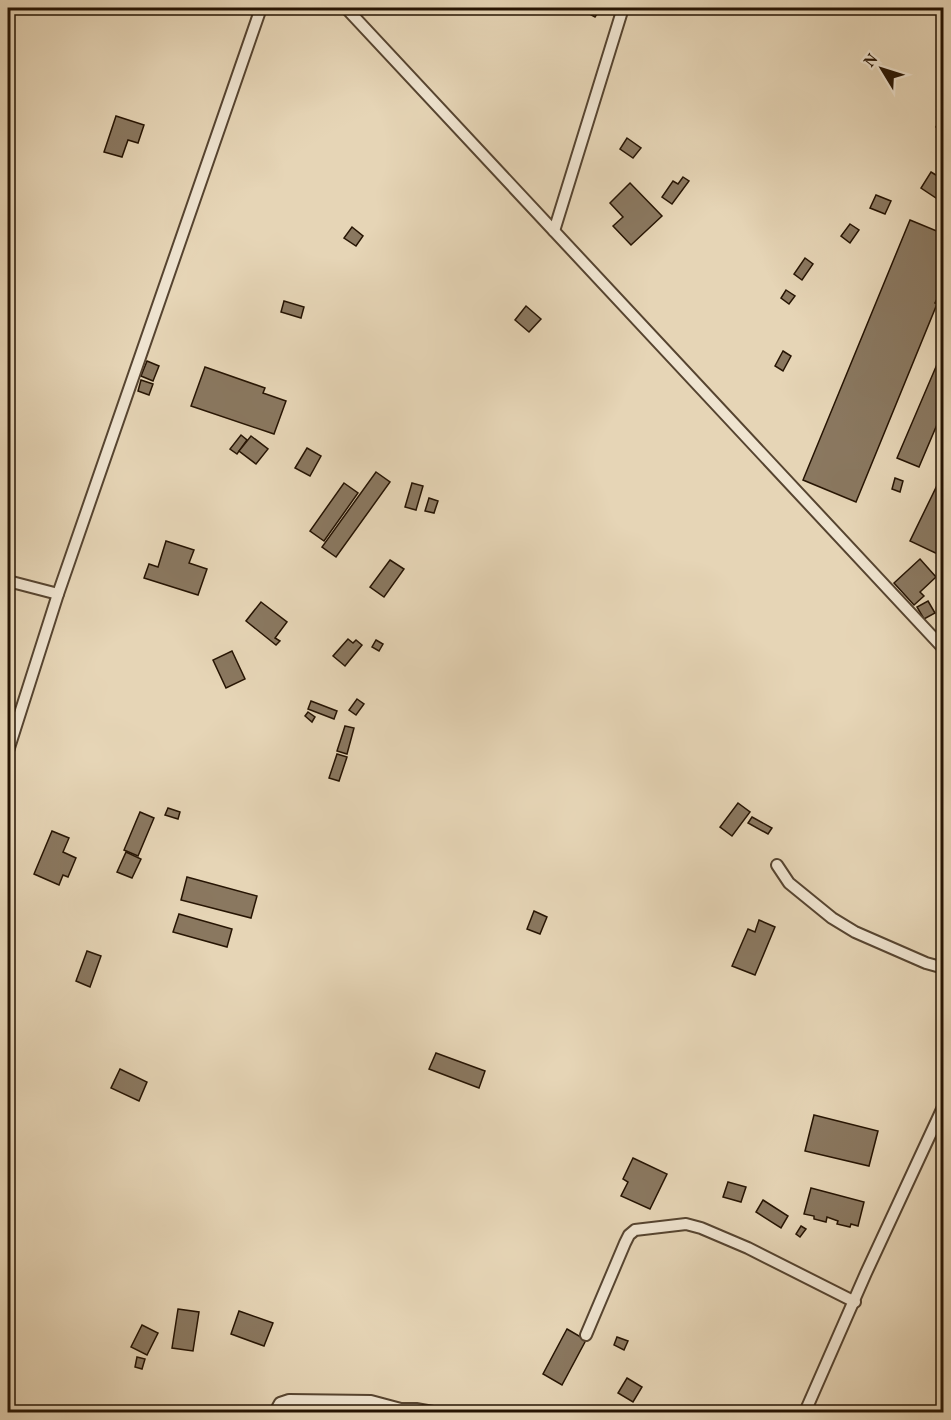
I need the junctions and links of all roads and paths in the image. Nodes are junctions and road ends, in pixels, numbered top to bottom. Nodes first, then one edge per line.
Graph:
1 (261, 8) edge
2 (346, 8) edge
3 (623, 8) edge
4 (554, 231) junction
5 (8, 581) edge
6 (58, 594) junction
7 (944, 649) edge
8 (8, 751) edge
9 (777, 865) dead end
10 (944, 968) edge
11 (944, 1105) edge
12 (855, 1302) junction
13 (586, 1335) dead end
14 (401, 1411) edge
15 (275, 1413) edge
16 (433, 1413) edge
17 (805, 1413) edge

1 - 6 street
2 - 4 street
3 - 4 street
4 - 7 street
5 - 6 street
6 - 8 street
9 - 10 street
11 - 12 street
12 - 13 street
12 - 17 street
14 - 15 street
14 - 16 street

